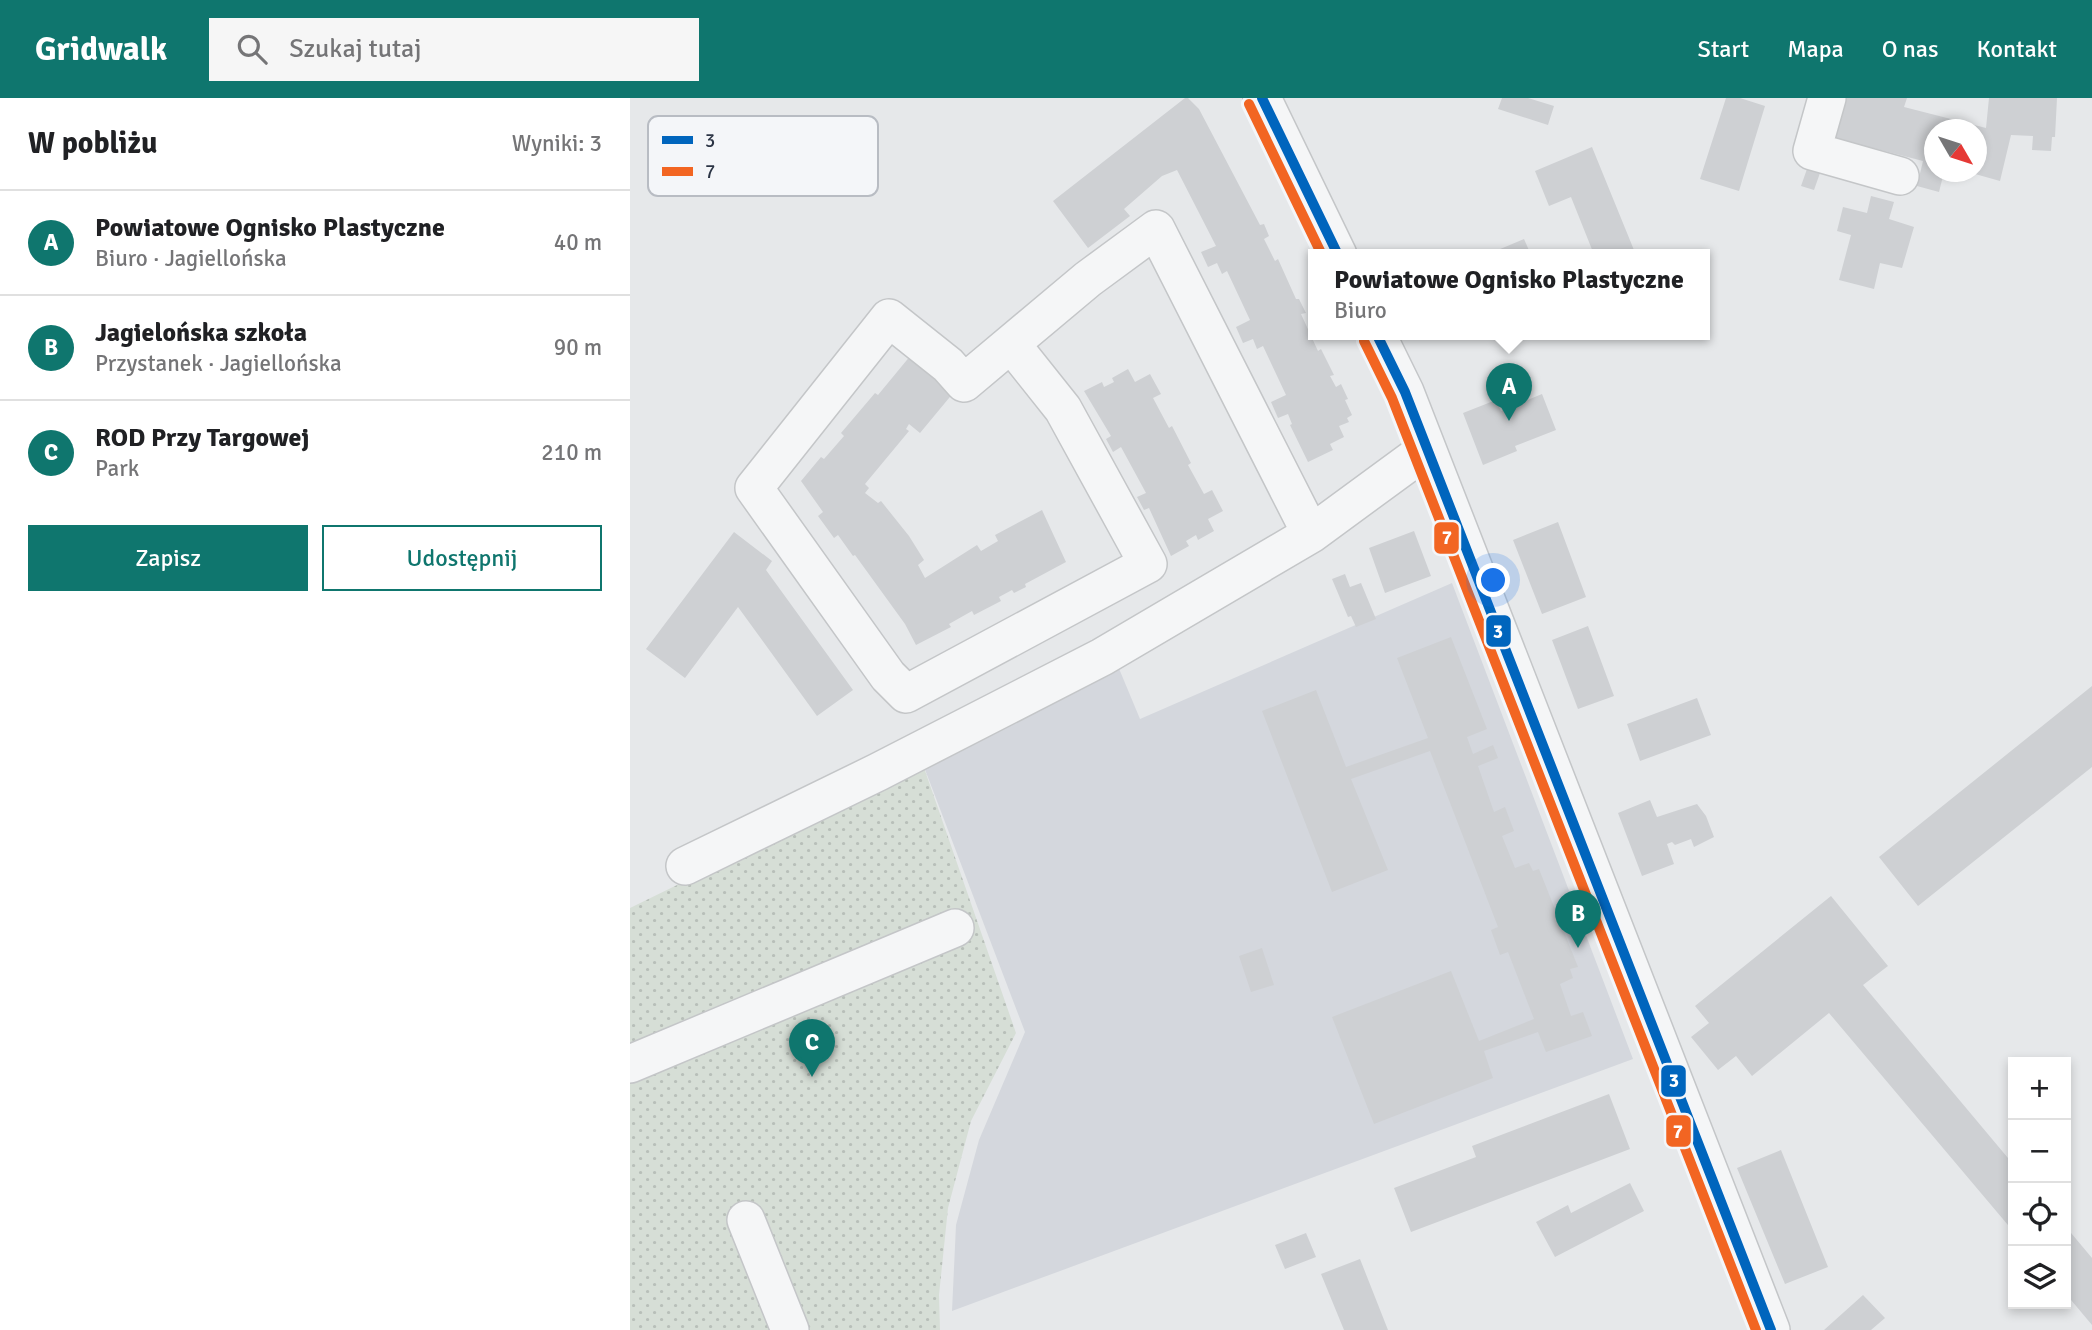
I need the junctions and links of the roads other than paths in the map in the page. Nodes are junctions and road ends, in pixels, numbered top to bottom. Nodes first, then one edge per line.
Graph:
1 (1262, 98) edge
2 (1827, 98) edge
3 (1900, 176) dead end
4 (1335, 249) edge
5 (1379, 340) edge
6 (1012, 345) junction
7 (1427, 449) junction
8 (1311, 534) junction
9 (906, 694) junction
10 (936, 742) junction
11 (684, 866) dead end
12 (955, 928) dead end
13 (630, 1064) edge
14 (747, 1220) dead end
15 (790, 1330) edge
16 (1771, 1330) edge

1 - 4 street
2 - 3 street
5 - 7 street
6 - 8 street
6 - 9 street
6 - 9 street
7 - 8 street
7 - 16 street
8 - 10 street
9 - 10 street
10 - 11 street
12 - 13 street
14 - 15 street

